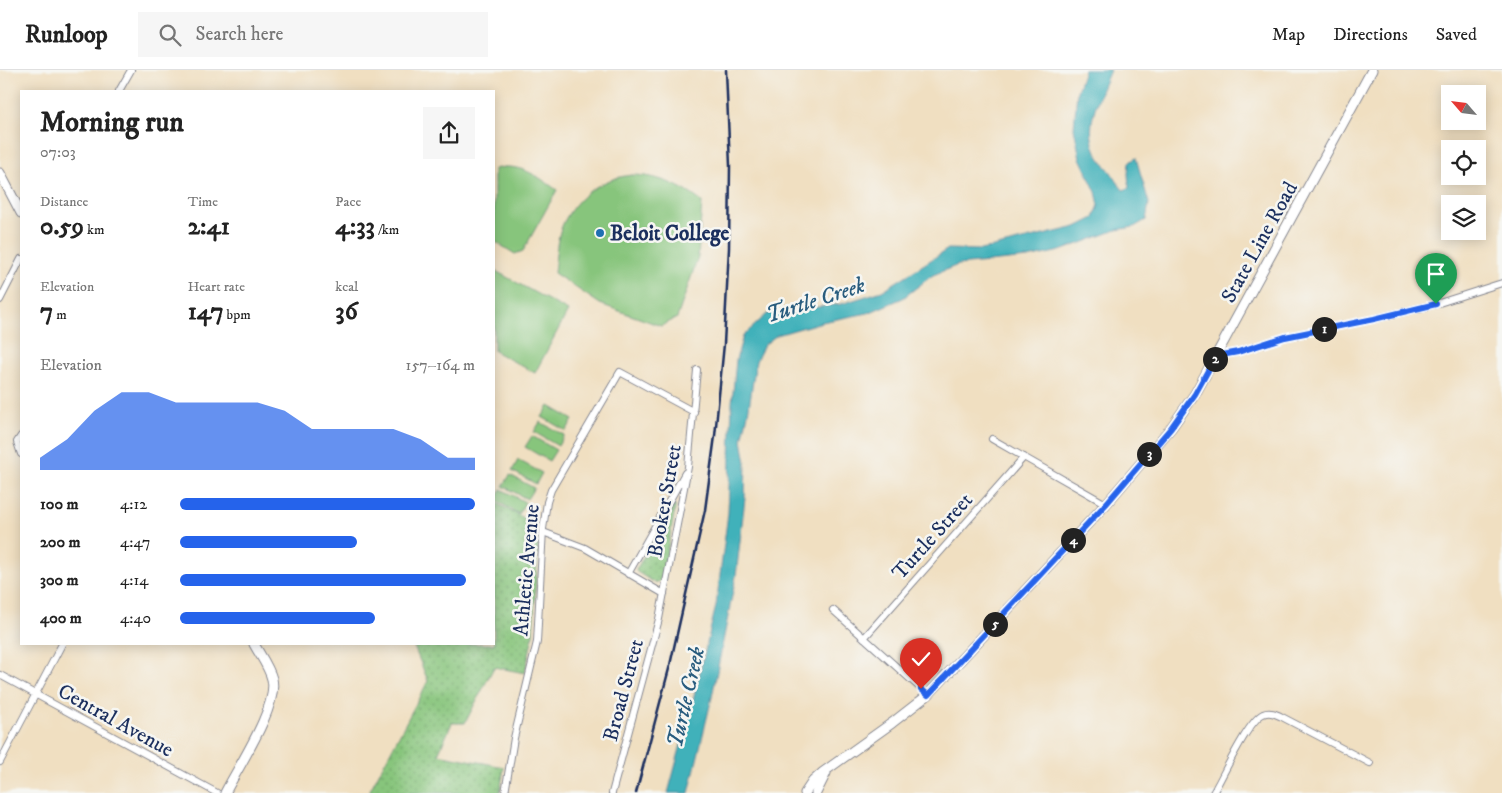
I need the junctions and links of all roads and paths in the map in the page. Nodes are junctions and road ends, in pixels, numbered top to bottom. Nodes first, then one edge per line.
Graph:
1 (131, 70) edge
2 (1372, 70) edge
3 (121, 90) edge
4 (0, 173) edge
5 (20, 211) edge
6 (20, 262) edge
7 (1502, 283) edge
8 (0, 300) edge
9 (1216, 356) junction
10 (698, 370) dead end
11 (694, 412) junction
12 (20, 438) edge
13 (992, 439) dead end
14 (20, 451) edge
15 (1024, 457) junction
16 (688, 467) junction
17 (1106, 504) junction
18 (543, 532) junction
19 (628, 574) junction
20 (664, 594) junction
21 (833, 610) dead end
22 (864, 638) junction
23 (61, 645) edge
24 (255, 645) edge
25 (0, 676) edge
26 (36, 694) junction
27 (928, 695) junction
28 (0, 762) edge
29 (1370, 763) dead end
30 (828, 768) junction
31 (217, 793) edge
32 (224, 793) edge
33 (505, 793) edge
34 (612, 793) edge
35 (805, 793) edge
36 (816, 793) edge
37 (1214, 793) edge

1 - 3 street
2 - 9 street, State Line Road
4 - 5 street
6 - 8 street
7 - 9 street
9 - 17 street, State Line Road
10 - 11 street
11 - 16 street, Booker Street
11 - 18 street, Athletic Avenue
12 - 14 street
13 - 15 street
15 - 17 street
15 - 22 street, Turtle Street
16 - 19 street
16 - 20 street, Booker Street
17 - 27 street, State Line Road
18 - 19 street
18 - 33 street, Athletic Avenue
19 - 20 street
20 - 34 street, Broad Street
21 - 22 street
22 - 27 street
23 - 26 street
24 - 32 street
25 - 26 street, Central Avenue
26 - 28 street
26 - 31 street, Central Avenue
27 - 30 street, State Line Road
29 - 37 street
30 - 35 street, State Line Road
30 - 36 street

